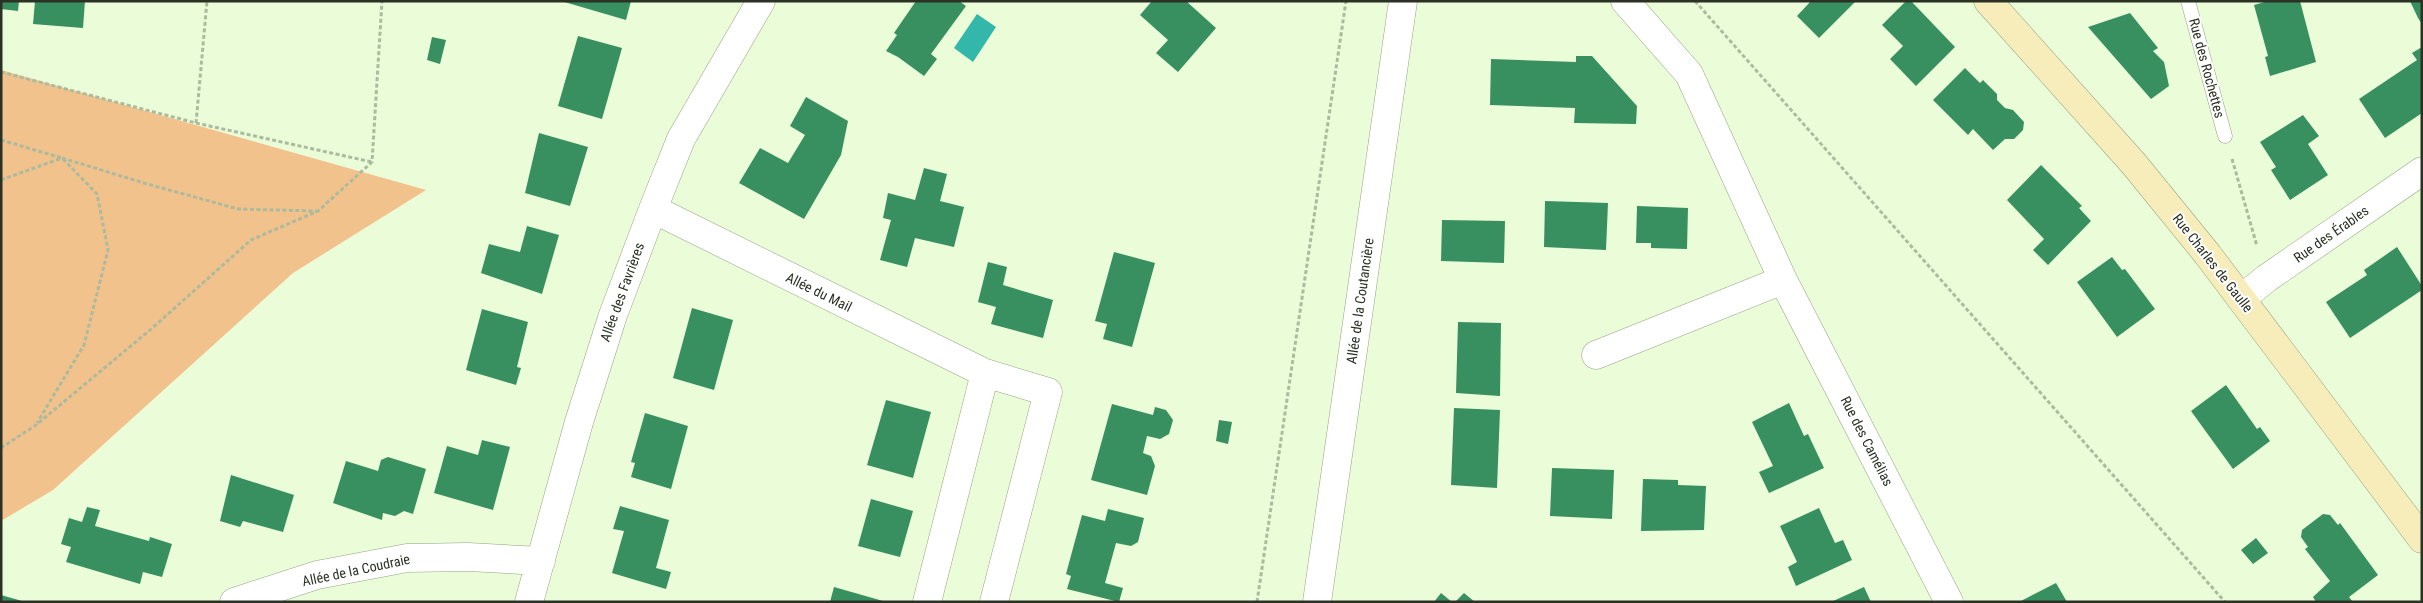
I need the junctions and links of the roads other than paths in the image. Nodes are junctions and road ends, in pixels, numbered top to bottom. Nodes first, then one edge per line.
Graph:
1 (761, 1) edge
2 (1403, 1) edge
3 (1625, 1) edge
4 (1988, 1) edge
5 (2188, 1) edge
6 (2225, 136) road end
7 (2422, 171) edge
8 (653, 209) junction
9 (1782, 280) junction
10 (2241, 299) junction
11 (1596, 355) dead end
12 (985, 373) junction
13 (2422, 539) edge
14 (541, 561) junction
15 (234, 602) edge
16 (529, 602) edge
17 (927, 602) edge
18 (994, 602) edge
19 (1317, 602) edge
20 (1950, 602) edge

1 - 8 street, Allée des Favrières
2 - 19 street, Allée de la Coutancière
3 - 9 street, Rue des Camélias
4 - 10 street, Rue Charles de Gaulle
5 - 6 lane, Rue des Rochettes
7 - 10 street, Rue des Érables
8 - 12 street, Allée du Mail
8 - 14 street, Allée des Favrières
9 - 11 street
9 - 20 street, Rue des Camélias
10 - 13 street, Rue Charles de Gaulle
12 - 17 street
12 - 18 street, Allée du Mail
14 - 15 street, Allée de la Coudraie
14 - 16 street, Allée des Favrières

